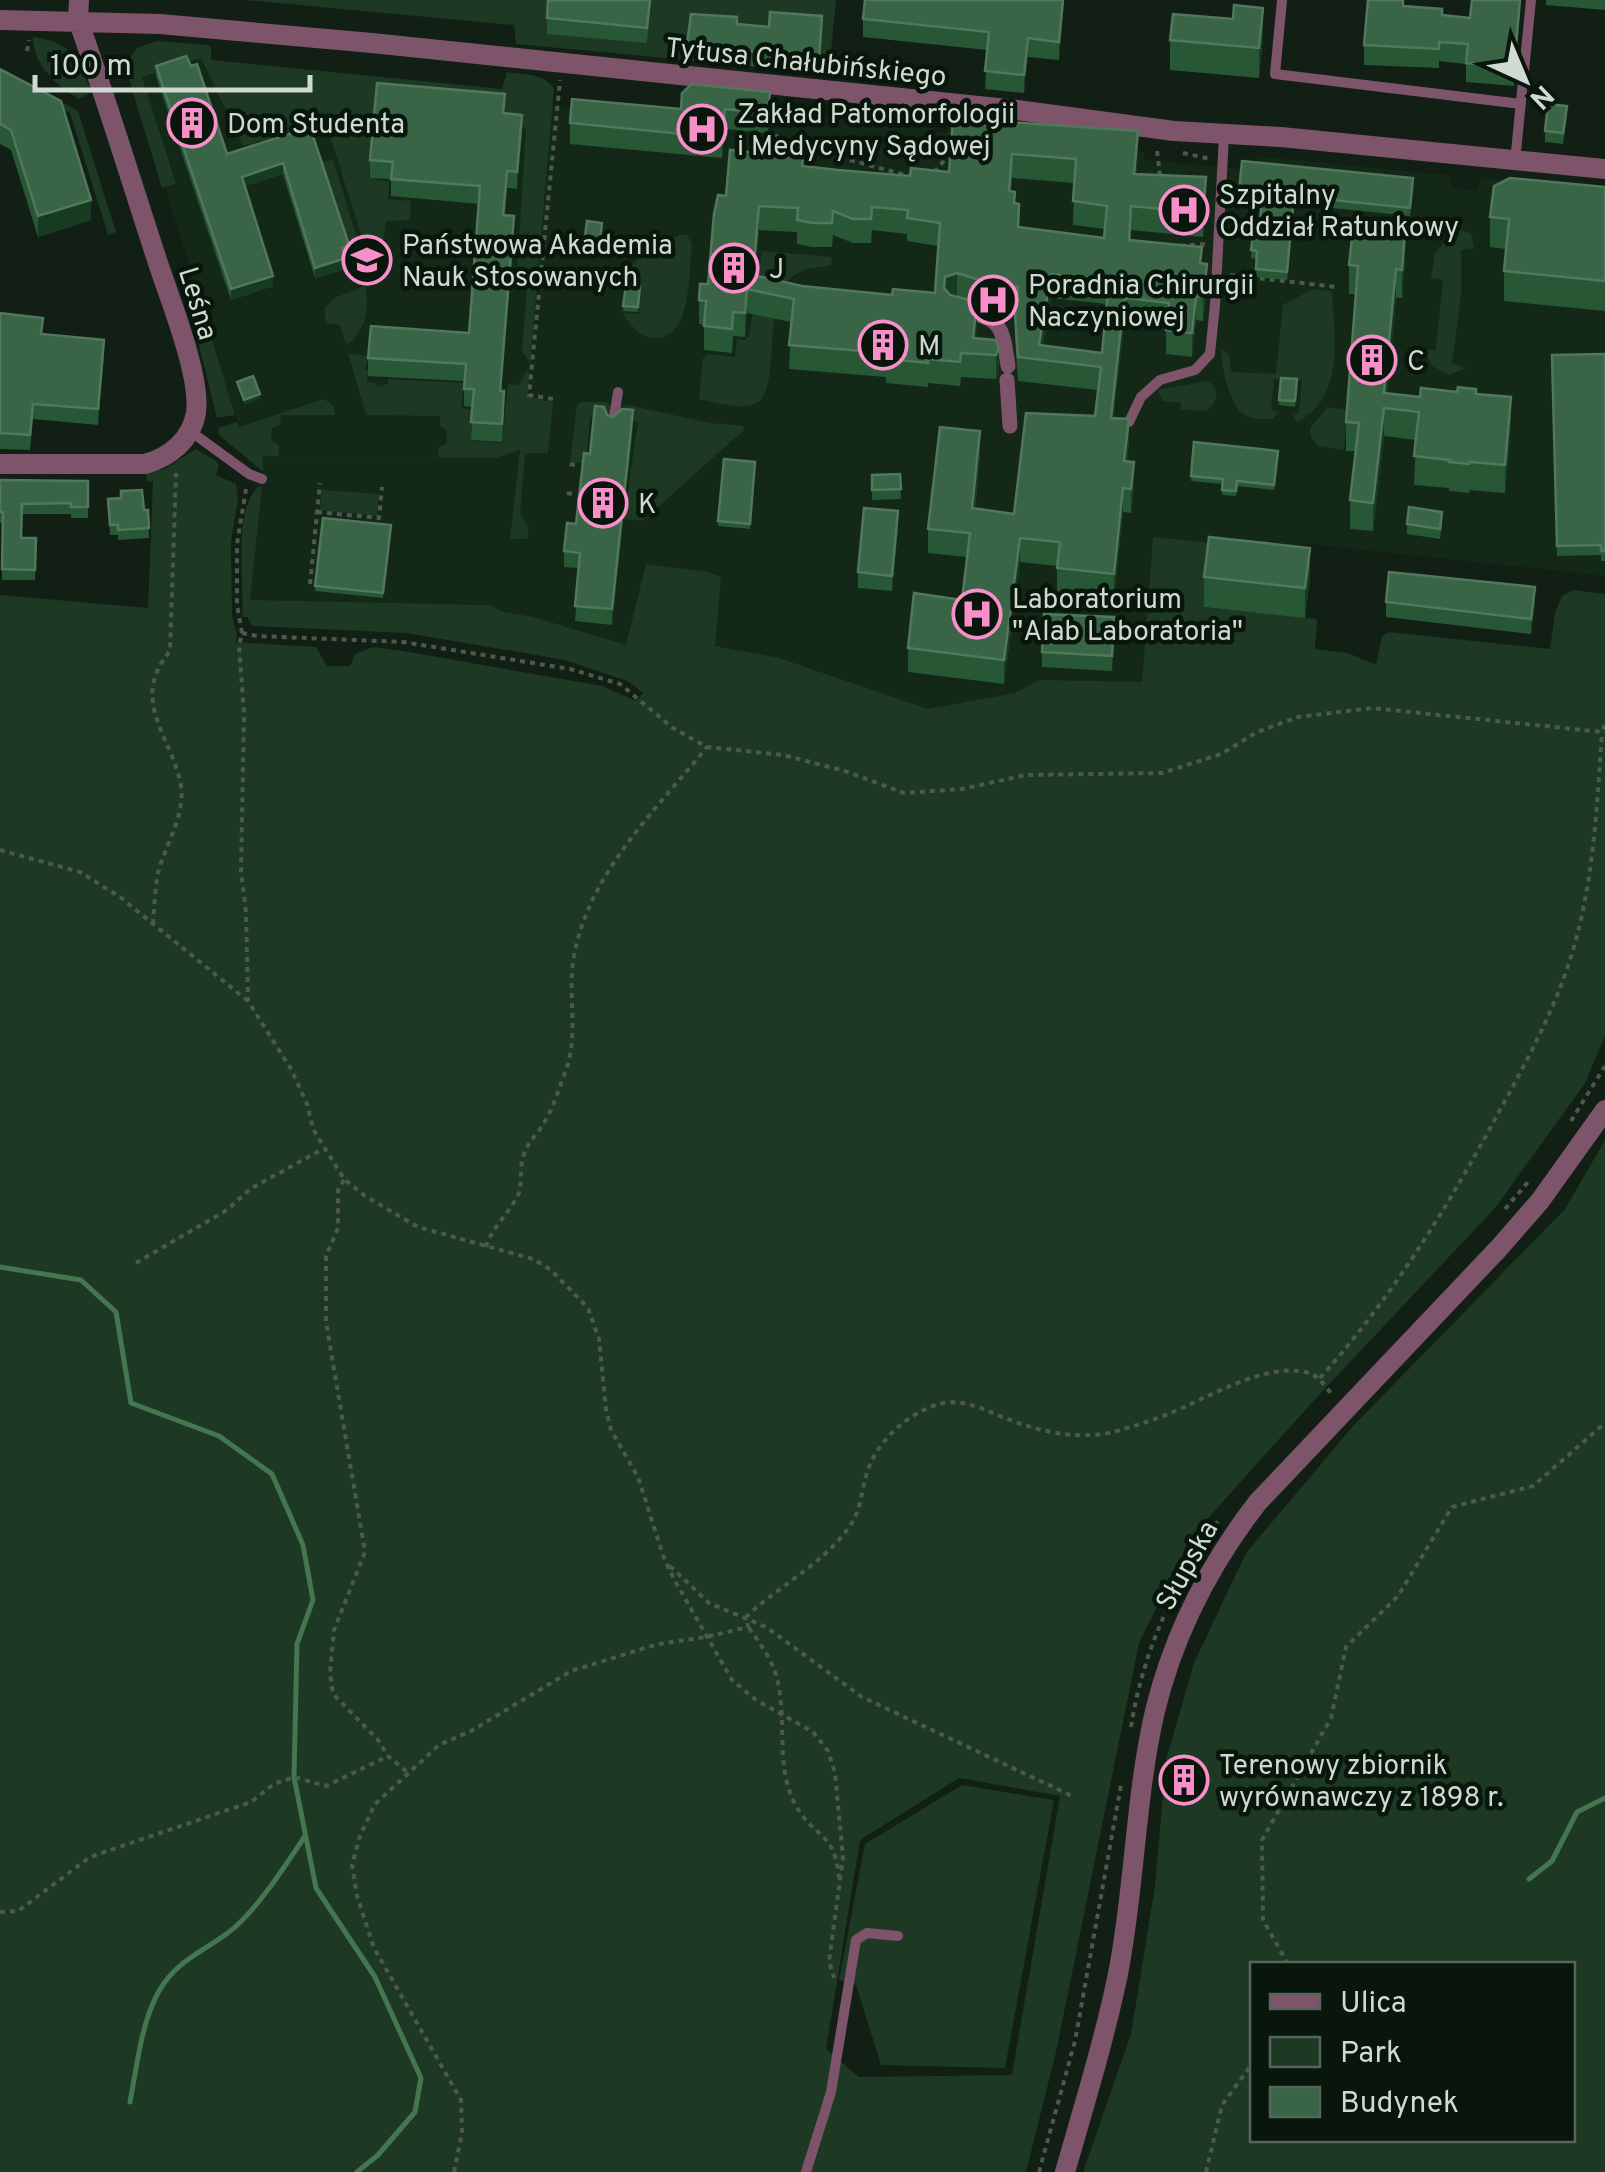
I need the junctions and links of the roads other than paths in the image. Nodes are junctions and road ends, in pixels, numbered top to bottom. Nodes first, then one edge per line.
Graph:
1 (1282, 0) edge
2 (1531, 0) edge
3 (78, 10) edge
4 (0, 20) edge
5 (1521, 104) junction
6 (1224, 135) junction
7 (1515, 162) junction
8 (1605, 169) edge
9 (954, 308) edge
10 (618, 392) dead end
11 (1129, 422) edge
12 (614, 424) edge
13 (1010, 426) dead end
14 (190, 432) junction
15 (0, 464) edge
16 (262, 479) dead end
17 (1605, 1110) edge
18 (898, 1936) dead end
19 (806, 2172) edge
20 (1065, 2172) edge

1 - 5 lane
2 - 5 lane
3 - 4 street, Tytusa Chałubińskiego
3 - 6 street, Tytusa Chałubińskiego
3 - 14 street, Leśna
5 - 7 lane
6 - 7 street, Tytusa Chałubińskiego
6 - 11 lane
7 - 8 street, Tytusa Chałubińskiego
9 - 13 street
10 - 12 lane
14 - 15 street
14 - 16 lane
17 - 20 street, Słupska
18 - 19 lane

